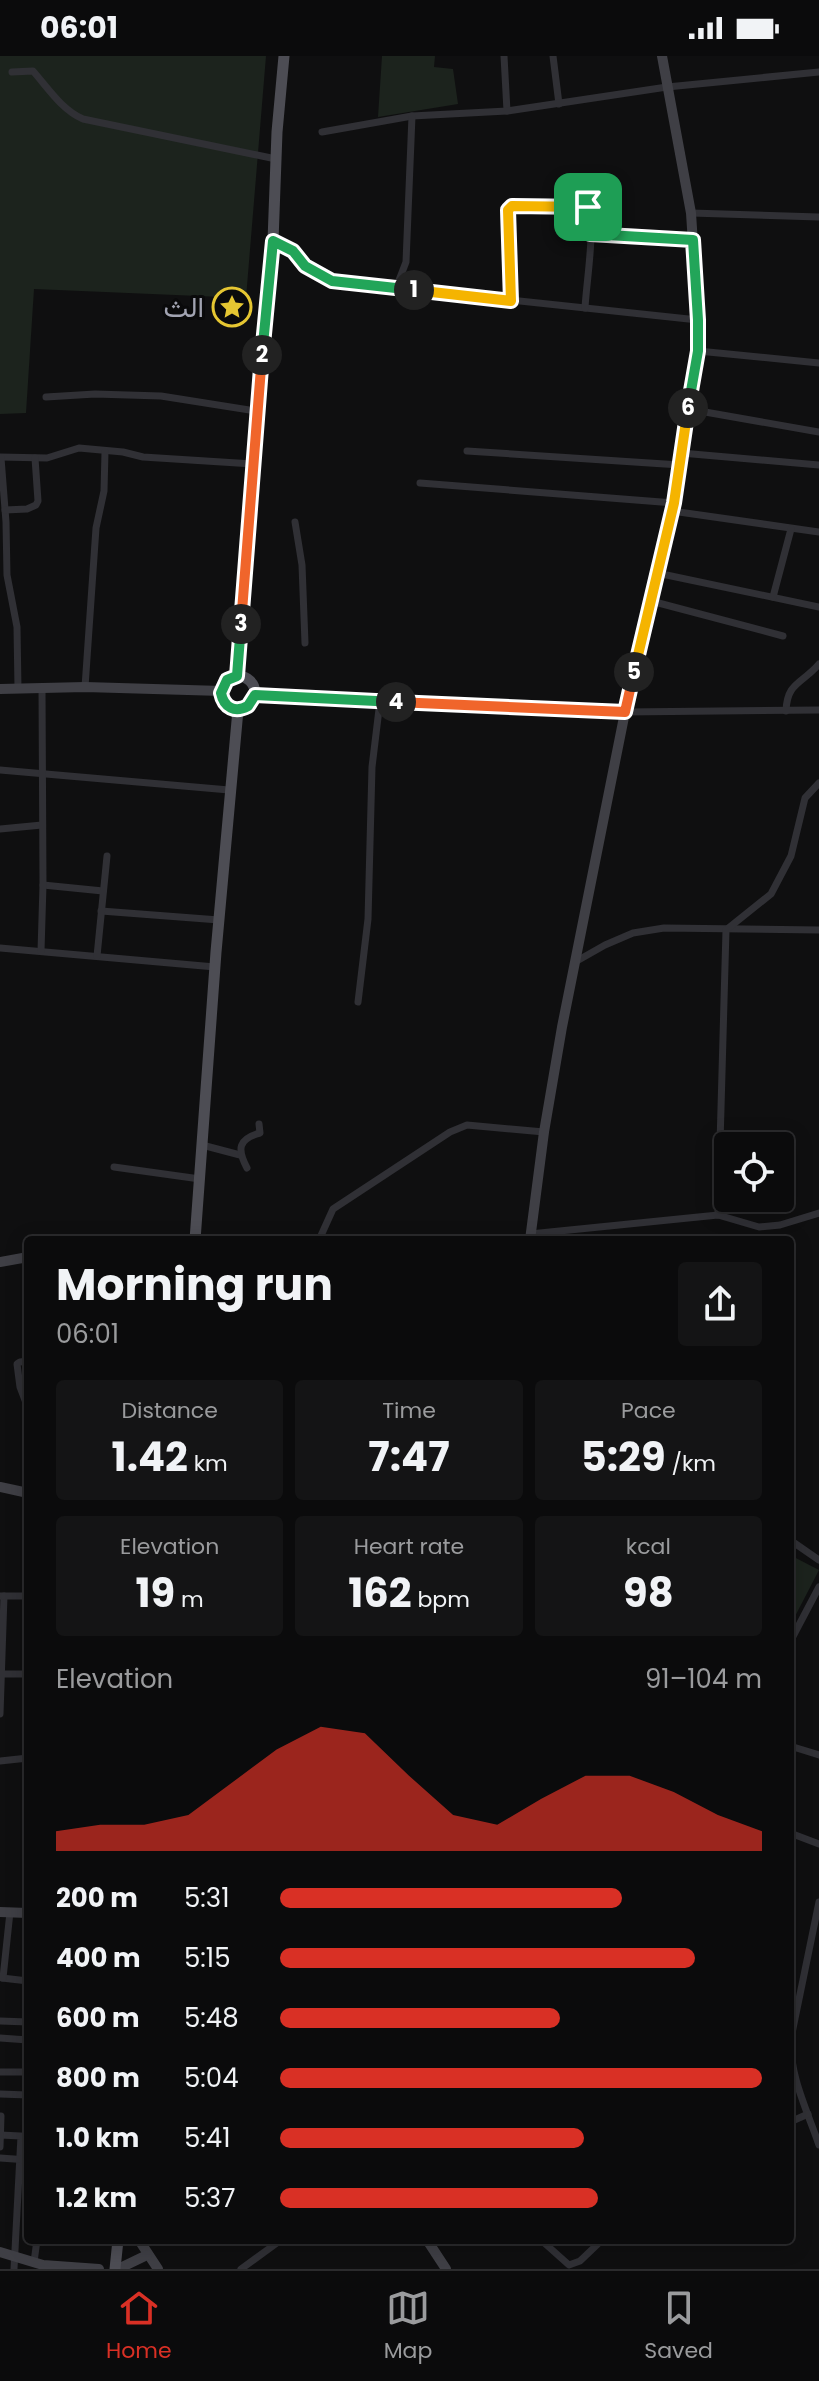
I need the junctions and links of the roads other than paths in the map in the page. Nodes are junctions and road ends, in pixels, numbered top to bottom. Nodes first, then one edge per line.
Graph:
1 (284, 56) edge
2 (504, 56) edge
3 (553, 56) edge
4 (662, 56) edge
5 (12, 72) dead end
6 (819, 72) edge
7 (667, 87) junction
8 (559, 104) junction
9 (507, 111) junction
10 (412, 116) junction
11 (322, 132) dead end
12 (276, 159) junction
13 (691, 213) junction
14 (819, 217) edge
15 (590, 234) junction
16 (693, 240) junction
17 (273, 241) junction
18 (396, 288) junction
19 (511, 301) junction
20 (585, 308) junction
21 (698, 320) junction
22 (698, 351) junction
23 (819, 363) edge
24 (46, 397) dead end
25 (688, 409) junction
26 (256, 411) junction
27 (819, 432) edge
28 (467, 451) dead end
29 (105, 452) junction
30 (1, 458) edge
31 (35, 458) junction
32 (680, 459) junction
33 (253, 464) junction
34 (819, 465) edge
35 (420, 483) dead end
36 (673, 507) junction
37 (5, 510) junction
38 (3, 522) edge
39 (295, 522) dead end
40 (791, 529) junction
41 (819, 532) edge
42 (657, 573) junction
43 (773, 597) junction
44 (651, 601) junction
45 (819, 607) edge
46 (783, 636) dead end
47 (305, 643) dead end
48 (819, 664) edge
49 (237, 676) junction
50 (85, 687) junction
51 (42, 688) junction
52 (0, 689) edge
53 (18, 689) junction
54 (222, 691) junction
55 (255, 695) junction
56 (380, 701) junction
57 (238, 710) junction
58 (819, 710) edge
59 (786, 711) junction
60 (625, 712) junction
61 (0, 770) edge
62 (42, 772) junction
63 (819, 783) edge
64 (229, 790) junction
65 (42, 825) junction
66 (0, 829) edge
67 (107, 856) dead end
68 (43, 885) junction
69 (103, 891) junction
70 (101, 911) junction
71 (219, 920) junction
72 (726, 930) junction
73 (819, 930) edge
74 (0, 948) edge
75 (41, 951) junction
76 (97, 956) junction
77 (575, 962) junction
78 (215, 967) junction
79 (358, 1002) dead end
80 (259, 1124) dead end
81 (544, 1132) junction
82 (202, 1145) junction
83 (240, 1155) junction
84 (114, 1167) dead end
85 (247, 1168) dead end
86 (200, 1179) junction
87 (819, 1213) edge
88 (718, 1215) junction
89 (195, 1236) edge
90 (321, 1236) edge
91 (530, 1236) edge
92 (539, 1236) edge
93 (24, 1258) edge
94 (0, 1262) edge
95 (24, 1362) edge
96 (24, 1398) edge
97 (0, 1487) edge
98 (24, 1492) edge
99 (794, 1543) edge
100 (819, 1560) edge
101 (819, 1587) edge
102 (2, 1596) edge
103 (24, 1596) edge
104 (2, 1624) edge
105 (794, 1634) edge
106 (1, 1674) edge
107 (24, 1674) edge
108 (1, 1699) edge
109 (0, 1714) edge
110 (794, 1747) edge
111 (819, 1755) edge
112 (24, 1758) edge
113 (0, 1761) edge
114 (794, 1835) edge
115 (819, 1844) edge
116 (819, 1902) edge
117 (5, 1912) edge
118 (2, 1978) edge
119 (24, 1981) edge
120 (0, 2021) edge
121 (24, 2022) edge
122 (794, 2023) edge
123 (0, 2038) edge
124 (24, 2040) edge
125 (0, 2072) edge
126 (24, 2072) edge
127 (794, 2078) edge
128 (0, 2094) edge
129 (24, 2095) edge
130 (808, 2114) junction
131 (1, 2116) edge
132 (794, 2120) edge
133 (0, 2135) edge
134 (819, 2145) edge
135 (0, 2147) edge
136 (0, 2158) edge
137 (24, 2160) edge
138 (37, 2244) edge
139 (118, 2244) edge
140 (141, 2244) edge
141 (275, 2244) edge
142 (430, 2244) edge
143 (545, 2244) edge
144 (598, 2244) edge
145 (0, 2252) edge
146 (147, 2255) junction
147 (14, 2256) junction
148 (40, 2265) edge
149 (14, 2269) edge
150 (99, 2269) edge
151 (117, 2269) edge
152 (158, 2269) edge
153 (241, 2269) edge
154 (446, 2269) edge

1 - 12 main road
2 - 9 street
3 - 8 street
4 - 7 street
5 - 12 street
6 - 7 street
7 - 8 street
7 - 13 street
8 - 9 street
9 - 10 street
10 - 11 street
10 - 18 street
12 - 17 main road
13 - 14 street
13 - 16 street
15 - 16 street
15 - 19 street
15 - 20 street
16 - 21 street
17 - 18 street
17 - 26 main road
18 - 19 street
19 - 20 street
20 - 21 street
21 - 22 street
22 - 23 street
22 - 25 street
24 - 26 street
25 - 27 street
25 - 32 street
26 - 33 main road
28 - 32 street
29 - 31 street
29 - 33 street
29 - 50 street
30 - 31 street
30 - 37 street
31 - 37 street
32 - 34 street
32 - 36 street
33 - 49 main road
35 - 36 street
36 - 40 street
36 - 42 street
37 - 38 street
38 - 53 street
39 - 47 street
40 - 41 street
40 - 43 street
42 - 43 street
42 - 44 street
43 - 45 street
44 - 46 street
44 - 60 street
48 - 59 street
49 - 54 main road
49 - 55 main road
50 - 51 street
50 - 54 street
51 - 53 street
51 - 62 street
52 - 53 street
54 - 57 main road
55 - 56 street
55 - 57 main road
56 - 60 street
56 - 79 street
57 - 64 main road
58 - 59 street
59 - 60 street
60 - 77 street
61 - 62 street
62 - 64 street
62 - 65 street
63 - 72 street
64 - 71 main road
65 - 66 street
65 - 68 street
67 - 69 street
68 - 69 street
68 - 75 street
69 - 70 street
70 - 71 street
70 - 76 street
71 - 78 main road
72 - 73 street
72 - 77 street
72 - 88 street
74 - 75 street
75 - 76 street
76 - 78 street
77 - 81 street
78 - 82 main road
80 - 83 street
81 - 90 street
81 - 91 street
82 - 83 street
82 - 86 main road
83 - 85 street
84 - 86 street
86 - 89 main road
87 - 88 street
88 - 92 street
93 - 94 street
95 - 96 street
97 - 98 street
99 - 100 street
101 - 105 street
102 - 103 street
102 - 104 street
104 - 106 street
106 - 107 street
106 - 108 street
108 - 109 street
110 - 111 street
112 - 113 street
114 - 115 street
116 - 122 street
117 - 118 street
118 - 119 street
120 - 121 street
123 - 124 street
125 - 126 street
127 - 130 street
128 - 129 street
130 - 132 street
130 - 134 street
131 - 133 street
133 - 135 street
133 - 137 street
136 - 137 street
137 - 147 street
138 - 148 street
139 - 151 main road
140 - 146 street
141 - 153 street
142 - 154 street
143 - 144 street
145 - 147 street
146 - 151 street
146 - 152 street
147 - 148 street
147 - 149 street
148 - 150 street

